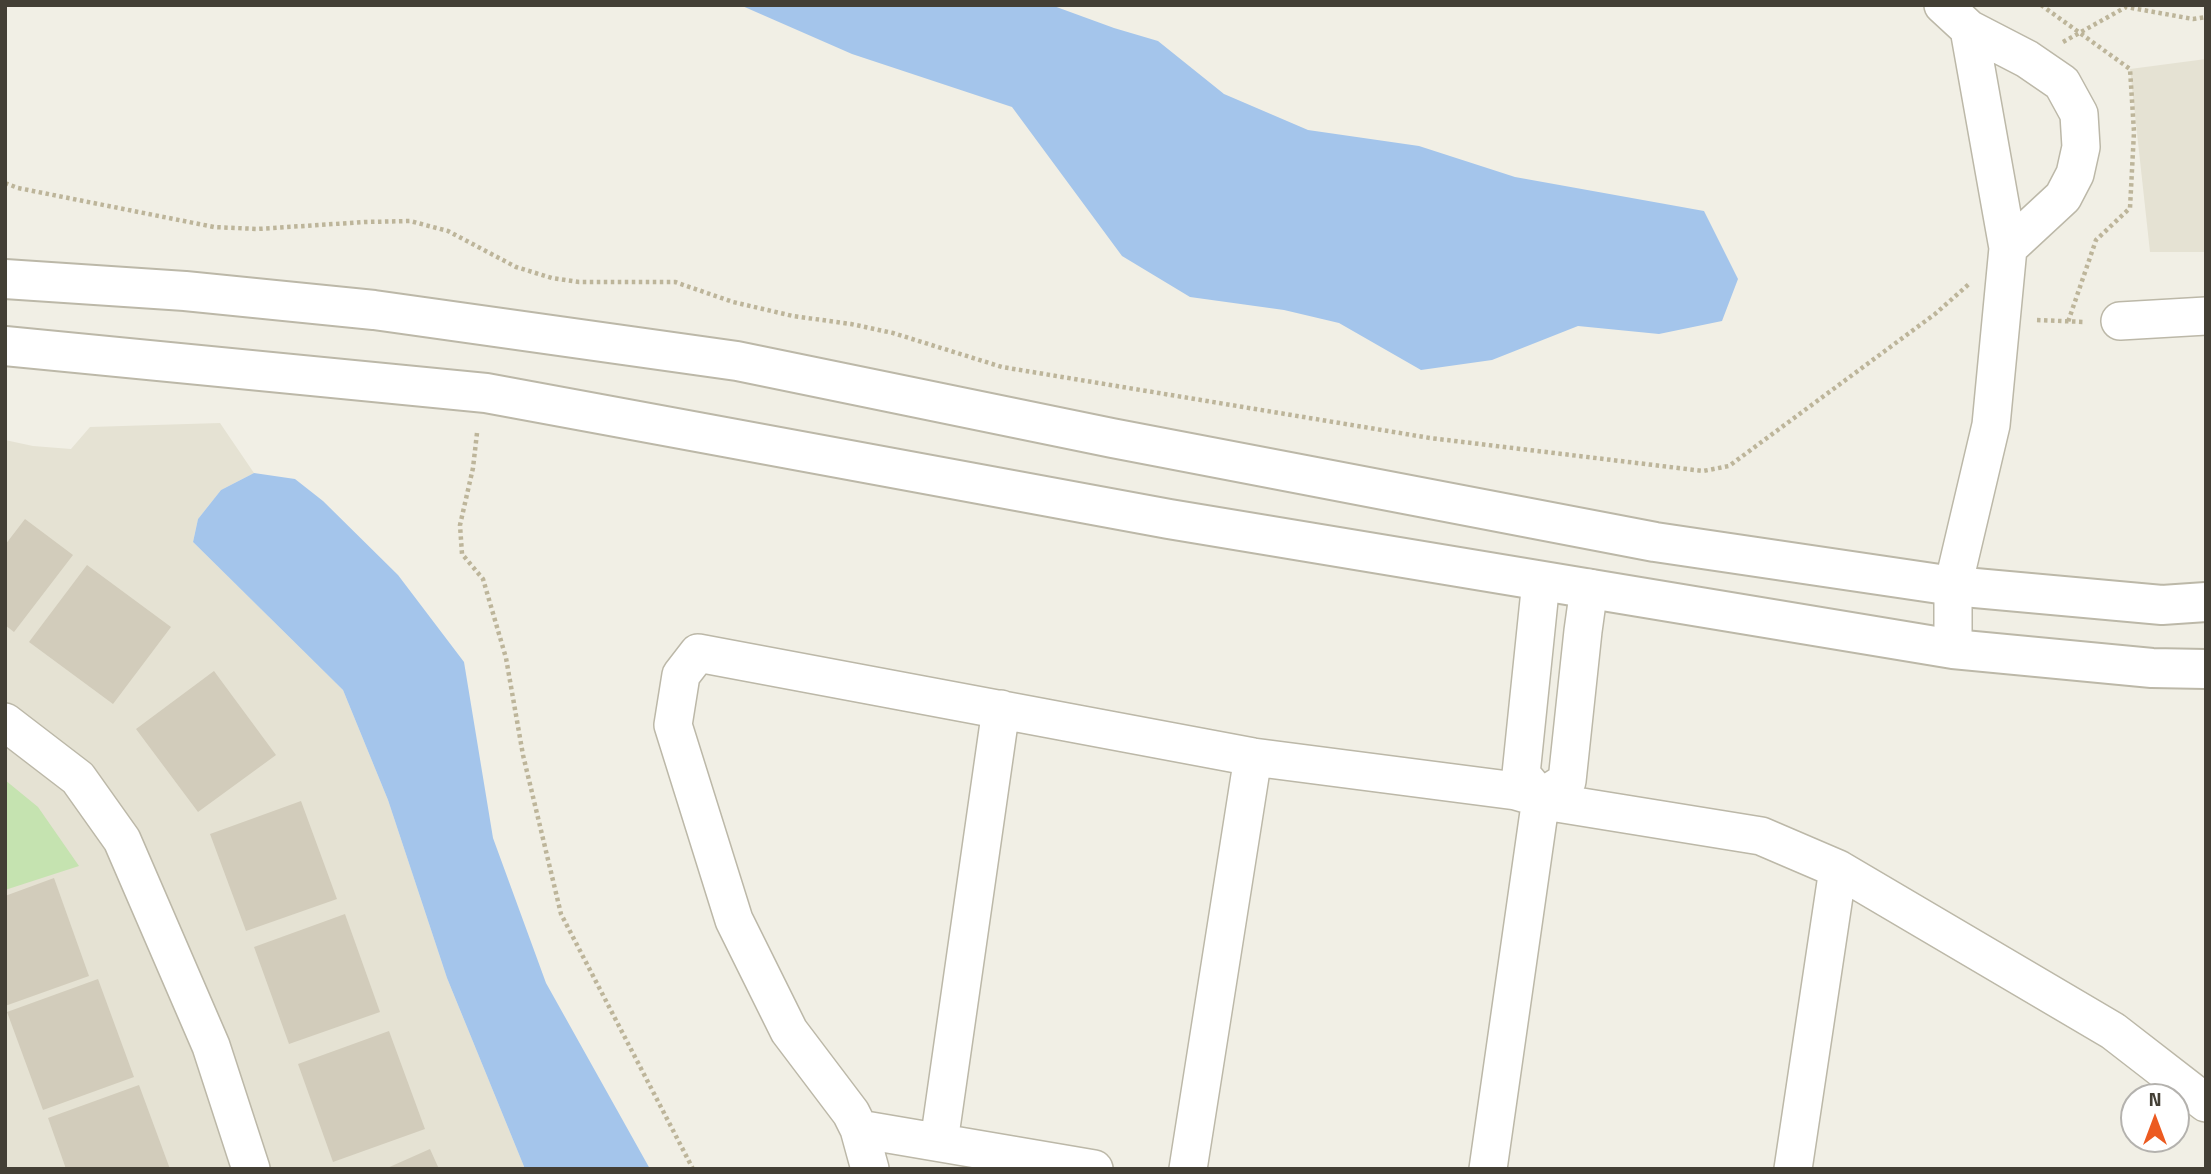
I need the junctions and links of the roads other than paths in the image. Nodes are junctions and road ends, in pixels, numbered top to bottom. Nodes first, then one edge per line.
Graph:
1 (1956, 17) edge
2 (2008, 248) junction
3 (5, 279) edge
4 (2206, 316) edge
5 (2120, 321) road end
6 (5, 346) edge
7 (1541, 581) junction
8 (1953, 586) junction
9 (1589, 588) junction
10 (2206, 602) edge
11 (1953, 649) junction
12 (2206, 669) edge
13 (1001, 709) junction
14 (5, 722) edge
15 (1253, 757) junction
16 (1541, 798) junction
17 (1838, 869) junction
18 (2206, 1103) edge
19 (859, 1129) junction
20 (939, 1142) junction
21 (251, 1169) edge
22 (870, 1169) edge
23 (1094, 1169) edge
24 (1188, 1169) edge
25 (1488, 1169) edge
26 (1793, 1169) edge

1 - 2 street
1 - 2 street
2 - 8 street
3 - 8 street
4 - 5 street
6 - 7 street
7 - 9 street
7 - 16 street
8 - 10 street
8 - 11 street
9 - 11 street
9 - 16 street
11 - 12 street
13 - 15 street
13 - 19 street
13 - 20 street
14 - 21 street
15 - 16 street
15 - 24 street
16 - 17 street
16 - 25 street
17 - 18 street
17 - 26 street
19 - 20 street
19 - 22 street
20 - 23 street

